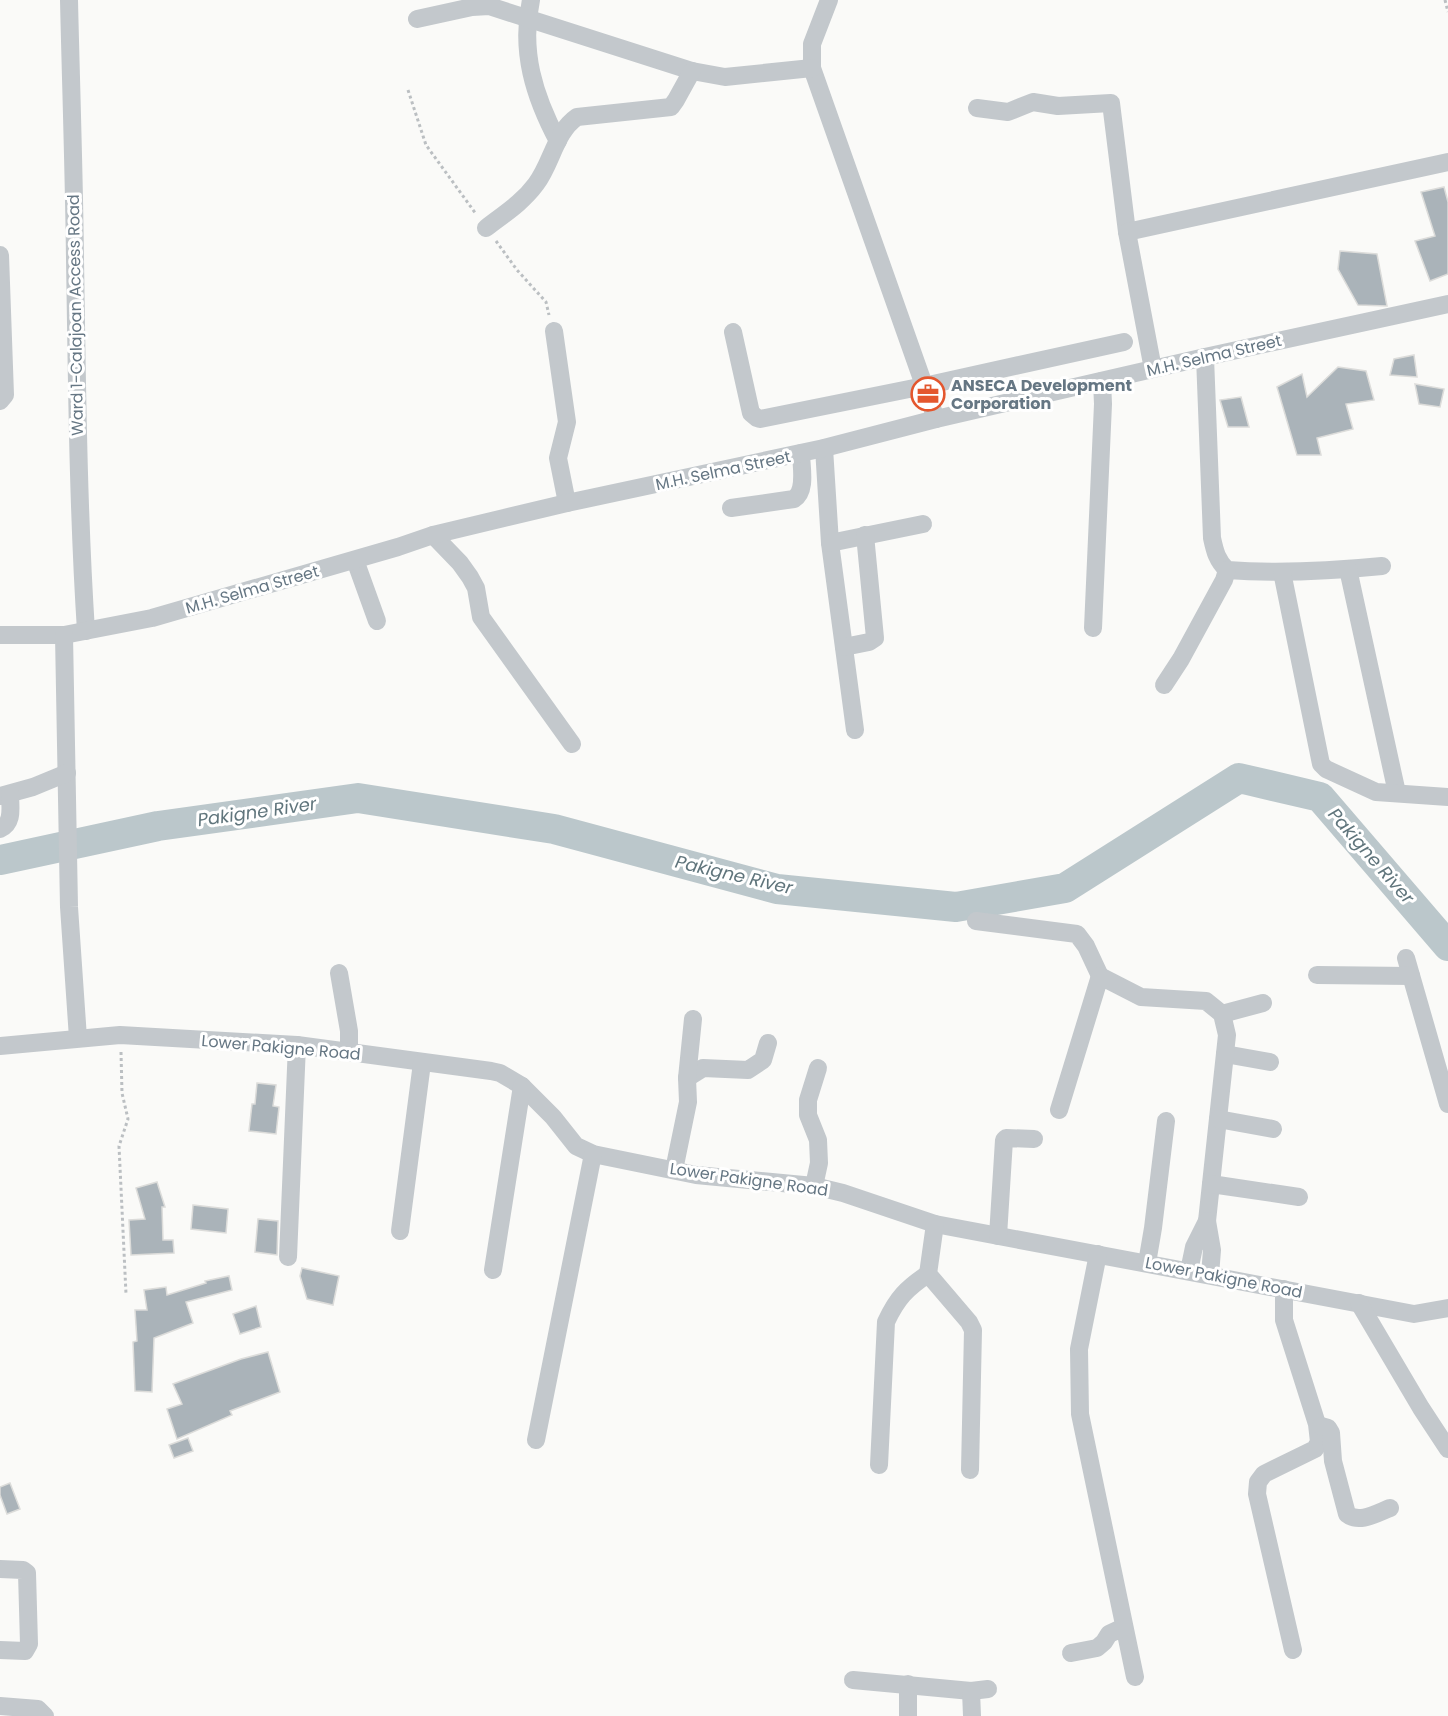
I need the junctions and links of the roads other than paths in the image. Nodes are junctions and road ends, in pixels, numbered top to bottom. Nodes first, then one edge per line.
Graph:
1 (69, 0) edge
2 (531, 0) edge
3 (829, 0) edge
4 (417, 19) dead end
5 (527, 19) junction
6 (812, 68) junction
7 (692, 71) junction
8 (977, 108) dead end
9 (558, 141) junction
10 (1448, 162) edge
11 (486, 228) dead end
12 (1128, 232) junction
13 (0, 255) edge
14 (1448, 304) edge
15 (554, 331) dead end
16 (733, 332) dead end
17 (1124, 342) dead end
18 (1205, 357) junction
19 (1154, 369) junction
20 (1102, 381) junction
21 (924, 386) junction
22 (0, 401) edge
23 (936, 419) junction
24 (824, 448) junction
25 (801, 453) junction
26 (567, 503) junction
27 (731, 508) dead end
28 (923, 524) dead end
29 (433, 535) junction
30 (866, 535) junction
31 (830, 543) junction
32 (355, 560) junction
33 (1382, 566) dead end
34 (1348, 569) junction
35 (1227, 570) junction
36 (1282, 572) junction
37 (377, 621) dead end
38 (1093, 628) dead end
39 (86, 631) junction
40 (0, 635) edge
41 (64, 635) junction
42 (844, 647) junction
43 (1164, 685) dead end
44 (855, 730) dead end
45 (572, 744) dead end
46 (67, 773) junction
47 (1397, 793) junction
48 (5, 795) edge
49 (1448, 796) edge
50 (0, 829) edge
51 (976, 921) dead end
52 (1406, 957) dead end
53 (339, 973) dead end
54 (1317, 975) dead end
55 (1100, 976) junction
56 (1411, 976) junction
57 (1263, 1003) dead end
58 (1222, 1014) junction
59 (693, 1019) dead end
60 (78, 1038) junction
61 (768, 1043) dead end
62 (297, 1045) junction
63 (0, 1046) edge
64 (349, 1052) junction
65 (1225, 1054) junction
66 (1270, 1062) dead end
67 (422, 1063) junction
68 (818, 1068) dead end
69 (687, 1078) junction
70 (522, 1086) junction
71 (1448, 1104) edge
72 (1059, 1110) dead end
73 (1218, 1119) junction
74 (1166, 1121) dead end
75 (1273, 1129) dead end
76 (1034, 1139) dead end
77 (593, 1154) junction
78 (674, 1170) junction
79 (1211, 1184) junction
80 (814, 1186) junction
81 (1299, 1197) dead end
82 (1208, 1221) junction
83 (935, 1224) junction
84 (400, 1231) dead end
85 (998, 1236) junction
86 (1098, 1254) junction
87 (288, 1257) dead end
88 (1147, 1263) junction
89 (494, 1270) dead end
90 (1189, 1271) junction
91 (928, 1274) junction
92 (1210, 1275) junction
93 (1284, 1288) junction
94 (1359, 1303) junction
95 (1448, 1308) edge
96 (1317, 1425) junction
97 (536, 1440) dead end
98 (1448, 1449) edge
99 (879, 1465) dead end
100 (970, 1470) dead end
101 (1390, 1508) dead end
102 (0, 1569) edge
103 (1124, 1627) junction
104 (0, 1650) edge
105 (1293, 1650) dead end
106 (1071, 1653) dead end
107 (1135, 1677) dead end
108 (853, 1680) dead end
109 (908, 1684) junction
110 (0, 1706) edge
111 (45, 1716) edge
112 (908, 1716) edge
113 (972, 1716) edge

1 - 39 street, Ward 1-Calajoan Access Road
2 - 5 street
3 - 6 street
4 - 5 street
5 - 7 street
5 - 9 street
6 - 7 street
6 - 21 street
7 - 9 street
8 - 12 street
9 - 11 street
10 - 12 street
12 - 19 street
13 - 22 street
14 - 18 street, M.H. Selma Street
15 - 26 street
16 - 21 street
17 - 21 street
18 - 19 street, M.H. Selma Street
18 - 35 street
19 - 20 street, M.H. Selma Street
20 - 23 street, M.H. Selma Street
20 - 38 street
21 - 23 street
23 - 24 street, M.H. Selma Street
24 - 25 street, M.H. Selma Street
24 - 31 street
25 - 26 street, M.H. Selma Street
25 - 27 street
26 - 29 street, M.H. Selma Street
28 - 30 street
29 - 32 street, M.H. Selma Street
29 - 45 street
30 - 31 street
30 - 42 street
31 - 42 street
32 - 37 street
32 - 39 street, M.H. Selma Street
33 - 34 street
34 - 36 street
34 - 47 street
35 - 36 street
35 - 43 street
36 - 47 street
39 - 41 street, M.H. Selma Street
40 - 41 street, M.H. Selma Street
41 - 46 street
42 - 44 street
46 - 48 street
46 - 60 street
47 - 49 street
48 - 50 street
51 - 55 street
52 - 56 street
53 - 64 street
54 - 56 street
55 - 58 street
55 - 72 street
56 - 71 street
57 - 58 street
58 - 65 street
59 - 69 street
60 - 62 street, Lower Pakigne Road
60 - 63 street, Lower Pakigne Road
61 - 69 street
62 - 64 street, Lower Pakigne Road
62 - 87 street
64 - 67 street, Lower Pakigne Road
65 - 66 street
65 - 73 street
67 - 70 street, Lower Pakigne Road
67 - 84 street
68 - 80 street
69 - 78 street
70 - 77 street, Lower Pakigne Road
70 - 89 street
73 - 75 street
73 - 79 street
74 - 88 street
76 - 85 street
77 - 78 street, Lower Pakigne Road
77 - 97 street
78 - 80 street, Lower Pakigne Road
79 - 81 street
79 - 82 street
80 - 83 street, Lower Pakigne Road
82 - 90 street
82 - 92 street
83 - 85 street, Lower Pakigne Road
83 - 91 street
85 - 86 street, Lower Pakigne Road
86 - 88 street, Lower Pakigne Road
86 - 103 street
88 - 90 street, Lower Pakigne Road
90 - 92 street, Lower Pakigne Road
91 - 99 street
91 - 100 street
92 - 93 street, Lower Pakigne Road
93 - 94 street, Lower Pakigne Road
93 - 96 street
94 - 95 street, Lower Pakigne Road
94 - 98 street
96 - 101 street
96 - 105 street
102 - 104 street
103 - 106 street
103 - 107 street
108 - 109 street
109 - 112 street
109 - 113 street
110 - 111 street

